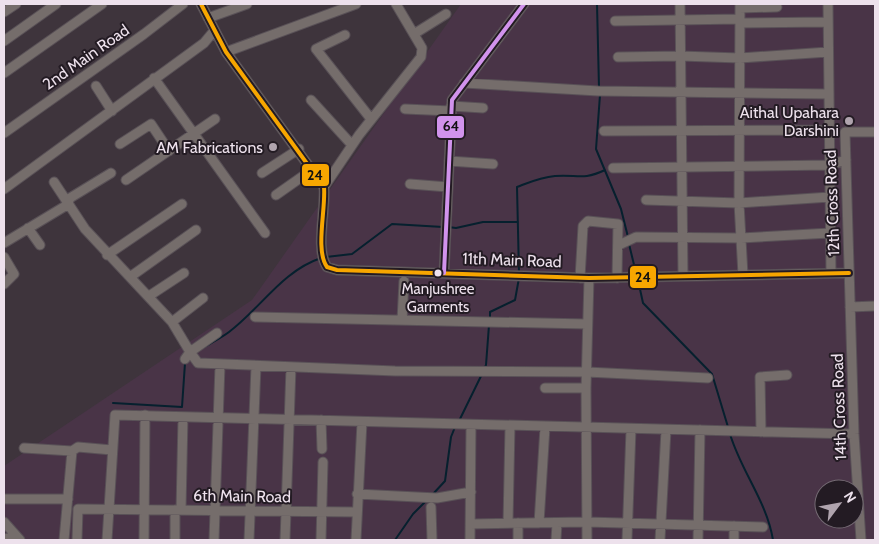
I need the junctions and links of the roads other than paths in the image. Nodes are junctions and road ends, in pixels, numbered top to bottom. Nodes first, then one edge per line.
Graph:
1 (16, 4) edge
2 (56, 4) edge
3 (102, 4) edge
4 (183, 4) edge
5 (201, 4) edge
6 (247, 4) edge
7 (356, 4) edge
8 (396, 4) edge
9 (524, 4) edge
10 (680, 4) edge
11 (828, 4) edge
12 (740, 6) edge
13 (777, 7) dead end
14 (4, 12) edge
15 (446, 14) dead end
16 (208, 18) junction
17 (680, 20) junction
18 (615, 21) dead end
19 (740, 21) junction
20 (827, 22) junction
21 (214, 31) junction
22 (414, 34) junction
23 (344, 36) dead end
24 (4, 41) edge
25 (226, 52) junction
26 (828, 52) junction
27 (680, 56) junction
28 (618, 57) dead end
29 (740, 58) junction
30 (4, 73) edge
31 (154, 78) junction
32 (464, 83) junction
33 (96, 86) dead end
34 (681, 91) junction
35 (740, 94) junction
36 (828, 94) junction
37 (311, 100) dead end
38 (451, 108) junction
39 (483, 108) dead end
40 (405, 109) dead end
41 (112, 111) junction
42 (215, 119) dead end
43 (372, 119) junction
44 (740, 130) junction
45 (829, 130) junction
46 (604, 131) dead end
47 (682, 131) junction
48 (875, 132) edge
49 (4, 133) edge
50 (194, 134) junction
51 (120, 144) dead end
52 (352, 144) junction
53 (299, 149) junction
54 (169, 151) junction
55 (846, 160) junction
56 (449, 161) junction
57 (493, 164) dead end
58 (829, 165) junction
59 (739, 166) junction
60 (682, 167) junction
61 (613, 168) dead end
62 (313, 169) junction
63 (111, 173) dead end
64 (262, 174) dead end
65 (126, 180) dead end
66 (54, 182) dead end
67 (410, 184) dead end
68 (324, 187) junction
69 (448, 187) junction
70 (4, 189) edge
71 (276, 195) dead end
72 (830, 197) junction
73 (646, 200) dead end
74 (683, 202) junction
75 (739, 203) junction
76 (182, 204) dead end
77 (67, 205) junction
78 (28, 228) junction
79 (196, 230) dead end
80 (265, 233) dead end
81 (830, 233) junction
82 (683, 238) junction
83 (741, 238) junction
84 (4, 243) edge
85 (40, 244) dead end
86 (619, 245) junction
87 (108, 255) junction
88 (4, 257) edge
89 (849, 272) junction
90 (184, 273) dead end
91 (444, 273) junction
92 (831, 273) junction
93 (683, 275) junction
94 (743, 275) junction
95 (130, 277) junction
96 (584, 278) junction
97 (617, 278) junction
98 (404, 281) dead end
99 (4, 284) edge
100 (149, 296) junction
101 (203, 298) dead end
102 (875, 306) edge
103 (850, 307) junction
104 (255, 318) dead end
105 (402, 320) junction
106 (172, 322) junction
107 (587, 324) junction
108 (217, 334) dead end
109 (188, 355) junction
110 (220, 365) junction
111 (256, 366) junction
112 (291, 367) junction
113 (587, 372) junction
114 (787, 375) dead end
115 (708, 378) dead end
116 (545, 388) dead end
117 (586, 388) junction
118 (145, 415) junction
119 (183, 417) junction
120 (218, 418) junction
121 (254, 418) junction
122 (290, 419) junction
123 (321, 420) junction
124 (362, 422) junction
125 (471, 425) junction
126 (510, 426) junction
127 (545, 427) junction
128 (586, 428) junction
129 (631, 429) junction
130 (666, 430) junction
131 (700, 430) junction
132 (761, 432) junction
133 (854, 434) junction
134 (24, 448) dead end
135 (112, 450) junction
136 (322, 450) dead end
137 (72, 452) junction
138 (323, 462) dead end
139 (470, 492) junction
140 (357, 494) junction
141 (4, 499) edge
142 (68, 499) junction
143 (431, 507) dead end
144 (108, 508) junction
145 (144, 509) junction
146 (178, 510) junction
147 (215, 510) junction
148 (251, 511) junction
149 (285, 511) junction
150 (322, 512) junction
151 (356, 512) junction
152 (4, 522) edge
153 (586, 522) junction
154 (508, 523) junction
155 (518, 523) junction
156 (539, 523) junction
157 (557, 523) junction
158 (628, 523) junction
159 (470, 524) junction
160 (660, 524) junction
161 (698, 524) junction
162 (734, 526) junction
163 (763, 527) dead end
164 (18, 538) edge
165 (4, 539) edge
166 (64, 540) edge
167 (77, 540) edge
168 (107, 540) edge
169 (144, 540) edge
170 (175, 540) edge
171 (214, 540) edge
172 (249, 540) edge
173 (284, 540) edge
174 (322, 540) edge
175 (356, 540) edge
176 (432, 540) edge
177 (470, 540) edge
178 (518, 540) edge
179 (556, 540) edge
180 (587, 540) edge
181 (627, 540) edge
182 (660, 540) edge
183 (698, 540) edge
184 (734, 540) edge
185 (861, 540) edge

1 - 14 street
2 - 24 street
3 - 30 street
4 - 49 street, 2nd Main Road
5 - 16 street
6 - 16 street
7 - 25 street
8 - 22 street
9 - 32 street
10 - 17 street
11 - 20 street
12 - 13 street
12 - 19 street
15 - 22 street
16 - 21 street
17 - 18 street
17 - 19 street
17 - 27 street
19 - 20 street
19 - 29 street
20 - 26 street
21 - 25 street
21 - 31 street
22 - 43 street
23 - 43 street
25 - 53 street
26 - 29 street
26 - 36 street
27 - 28 street
27 - 29 street
27 - 34 street
29 - 35 street
31 - 41 street
31 - 50 street
32 - 34 street
32 - 38 street
33 - 41 street
34 - 35 street
34 - 47 street
35 - 36 street
35 - 44 street
36 - 45 street
37 - 52 street
38 - 39 street
38 - 40 street
38 - 56 street
41 - 70 street
42 - 50 street
43 - 52 street
44 - 45 street
44 - 47 street
44 - 59 street
45 - 58 street
46 - 47 street
47 - 60 street
48 - 55 street, 12th Cross Road
50 - 54 street
50 - 80 street
51 - 54 street
52 - 68 street
53 - 62 street
53 - 64 street
54 - 65 street
55 - 58 street
55 - 89 street, 12th Cross Road
56 - 57 street
56 - 69 street
58 - 59 street
58 - 72 street
59 - 60 street
59 - 75 street
60 - 61 street
60 - 74 street
62 - 68 street
62 - 71 street
63 - 77 street
66 - 77 street
67 - 69 street
68 - 91 street, 11th Main Road
69 - 91 street
72 - 75 street
72 - 81 street
73 - 74 street
74 - 75 street
74 - 82 street
75 - 83 street
76 - 87 street
77 - 78 street
77 - 87 street
78 - 84 street
78 - 85 street
79 - 95 street
81 - 83 street
81 - 92 street
82 - 83 street
82 - 86 street
82 - 93 street
83 - 94 street
86 - 96 street
86 - 97 street
87 - 95 street
88 - 99 street
89 - 92 street, 11th Main Road
89 - 103 street, 14th Cross Road
90 - 100 street
91 - 96 street, 11th Main Road
92 - 94 street, 11th Main Road
93 - 94 street, 11th Main Road
93 - 97 street, 11th Main Road
95 - 100 street
96 - 97 street, 11th Main Road
96 - 107 street
98 - 105 street
100 - 106 street
101 - 106 street
102 - 103 street
103 - 133 street, 14th Cross Road
104 - 105 street
105 - 107 street
106 - 109 street
107 - 113 street
108 - 109 street
109 - 110 street
110 - 111 street
110 - 120 street
111 - 112 street
111 - 121 street
112 - 113 street
112 - 122 street
113 - 115 street
113 - 117 street
114 - 132 street
116 - 117 street
117 - 128 street
118 - 119 street
118 - 135 street
118 - 145 street
119 - 120 street
119 - 146 street
120 - 121 street
120 - 147 street
121 - 122 street
121 - 148 street
122 - 123 street
122 - 149 street
123 - 124 street
123 - 136 street
124 - 125 street
124 - 140 street
125 - 126 street
125 - 139 street
126 - 127 street
126 - 154 street
127 - 128 street
127 - 156 street
128 - 129 street
128 - 153 street
129 - 130 street
129 - 158 street
130 - 131 street
130 - 160 street
131 - 132 street
131 - 161 street
132 - 133 street
133 - 185 street, 14th Cross Road
134 - 137 street
135 - 137 street
135 - 144 street
137 - 142 street
138 - 150 street
139 - 140 street
139 - 159 street
140 - 151 street
141 - 142 street
142 - 166 street
143 - 176 street
144 - 145 street, 6th Main Road
144 - 167 street, 6th Main Road
144 - 168 street
145 - 146 street, 6th Main Road
145 - 169 street
146 - 147 street, 6th Main Road
146 - 170 street
147 - 148 street, 6th Main Road
147 - 171 street
148 - 149 street, 6th Main Road
148 - 172 street
149 - 150 street, 6th Main Road
149 - 173 street
150 - 151 street, 6th Main Road
150 - 174 street
151 - 175 street
152 - 164 street
153 - 157 street
153 - 158 street
153 - 180 street
154 - 155 street
154 - 159 street
155 - 156 street
155 - 178 street
156 - 157 street
157 - 179 street
158 - 160 street
158 - 181 street
159 - 177 street
160 - 161 street
160 - 182 street
161 - 162 street
161 - 183 street
162 - 163 street
162 - 184 street
164 - 165 street

